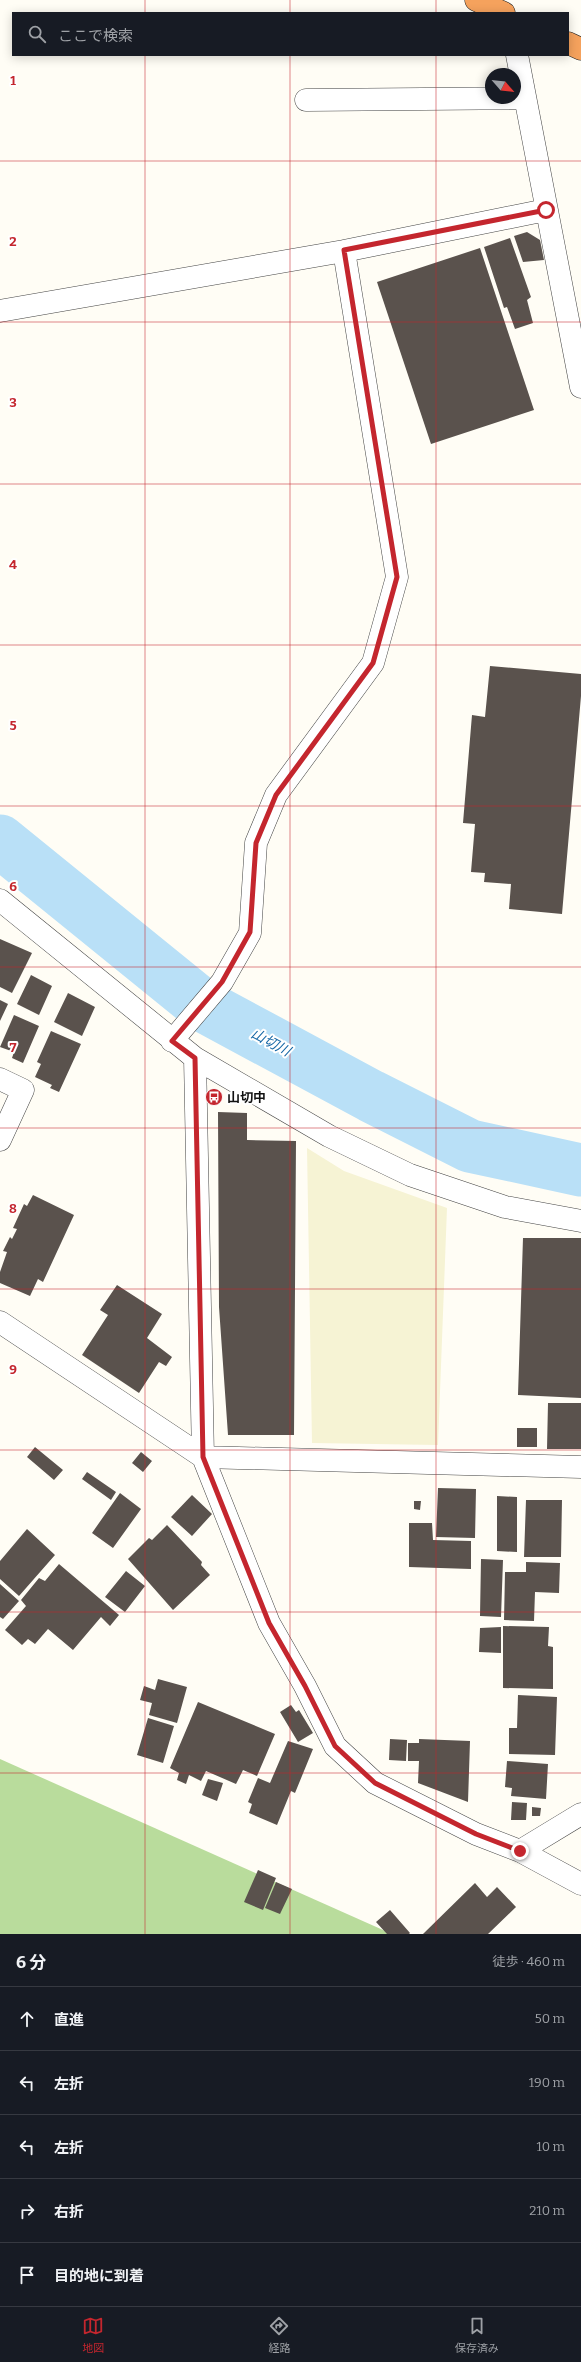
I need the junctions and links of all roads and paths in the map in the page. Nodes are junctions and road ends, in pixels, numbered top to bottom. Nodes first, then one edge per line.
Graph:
1 (476, 0) edge
2 (508, 0) edge
3 (502, 12) edge
4 (510, 12) edge
5 (569, 43) edge
6 (581, 49) edge
7 (517, 56) edge
8 (525, 98) junction
9 (306, 100) dead end
10 (546, 210) junction
11 (344, 250) junction
12 (0, 311) edge
13 (581, 387) edge
14 (0, 900) edge
15 (172, 1041) junction
16 (195, 1058) junction
17 (0, 1079) edge
18 (0, 1140) edge
19 (581, 1221) edge
20 (0, 1322) edge
21 (203, 1457) junction
22 (581, 1467) edge
23 (581, 1814) edge
24 (520, 1851) junction
25 (581, 1884) edge

1 - 3 highway
2 - 4 street
5 - 6 highway
7 - 8 street
8 - 9 street
8 - 10 street
10 - 11 street
10 - 13 street
11 - 12 street
11 - 15 street
14 - 15 street
15 - 16 street
16 - 19 street
16 - 21 street
17 - 18 street
20 - 21 street
21 - 22 street
21 - 24 street
23 - 24 street
24 - 25 street

